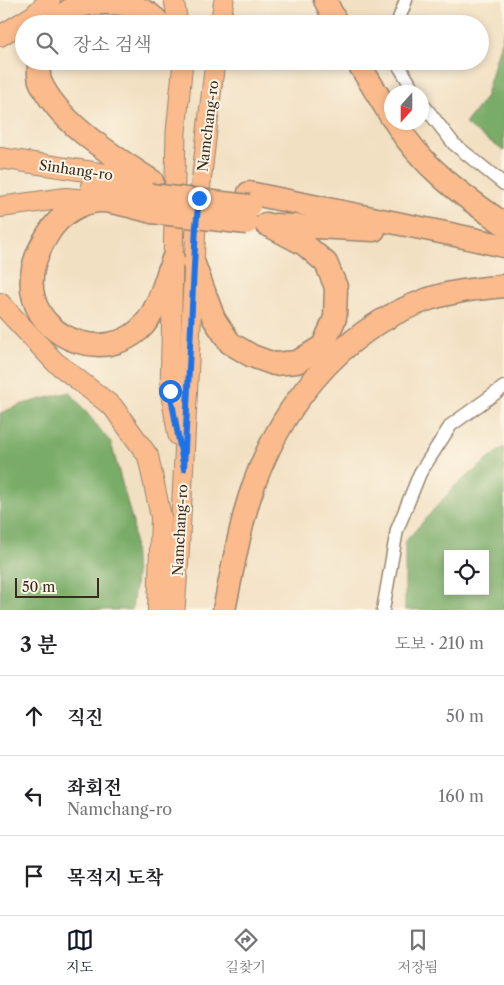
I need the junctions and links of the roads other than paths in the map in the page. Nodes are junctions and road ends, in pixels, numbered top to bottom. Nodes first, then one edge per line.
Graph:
1 (50, 0) edge
2 (174, 0) edge
3 (224, 0) edge
4 (325, 0) edge
5 (406, 0) edge
6 (34, 15) edge
7 (64, 15) edge
8 (154, 15) edge
9 (176, 15) edge
10 (222, 15) edge
11 (332, 15) edge
12 (400, 15) edge
13 (15, 27) edge
14 (0, 36) edge
15 (40, 70) edge
16 (182, 70) edge
17 (214, 70) edge
18 (363, 70) edge
19 (402, 70) edge
20 (411, 85) edge
21 (384, 105) edge
22 (429, 111) edge
23 (400, 130) edge
24 (0, 158) edge
25 (0, 171) edge
26 (504, 184) edge
27 (152, 196) junction
28 (101, 201) junction
29 (0, 207) edge
30 (253, 212) junction
31 (504, 224) edge
32 (504, 246) edge
33 (504, 259) edge
34 (184, 262) junction
35 (504, 286) edge
36 (0, 303) edge
37 (504, 387) edge
38 (158, 610) edge
39 (174, 610) edge
40 (224, 610) edge
41 (383, 610) edge

1 - 6 highway
2 - 9 main road
3 - 10 main road
4 - 11 highway
5 - 12 street
7 - 8 highway
13 - 14 highway
15 - 27 highway
16 - 34 main road
17 - 34 main road, Namchang-ro
18 - 21 highway
19 - 20 street
22 - 26 street
23 - 31 highway
24 - 27 highway, Sinhang-ro
25 - 27 highway, Sinhang-ro
27 - 28 highway
27 - 30 highway, bridge
28 - 29 highway
28 - 34 highway
30 - 32 highway
30 - 33 highway
30 - 34 highway
34 - 39 main road, Namchang-ro
35 - 40 highway
36 - 38 highway
37 - 41 street

